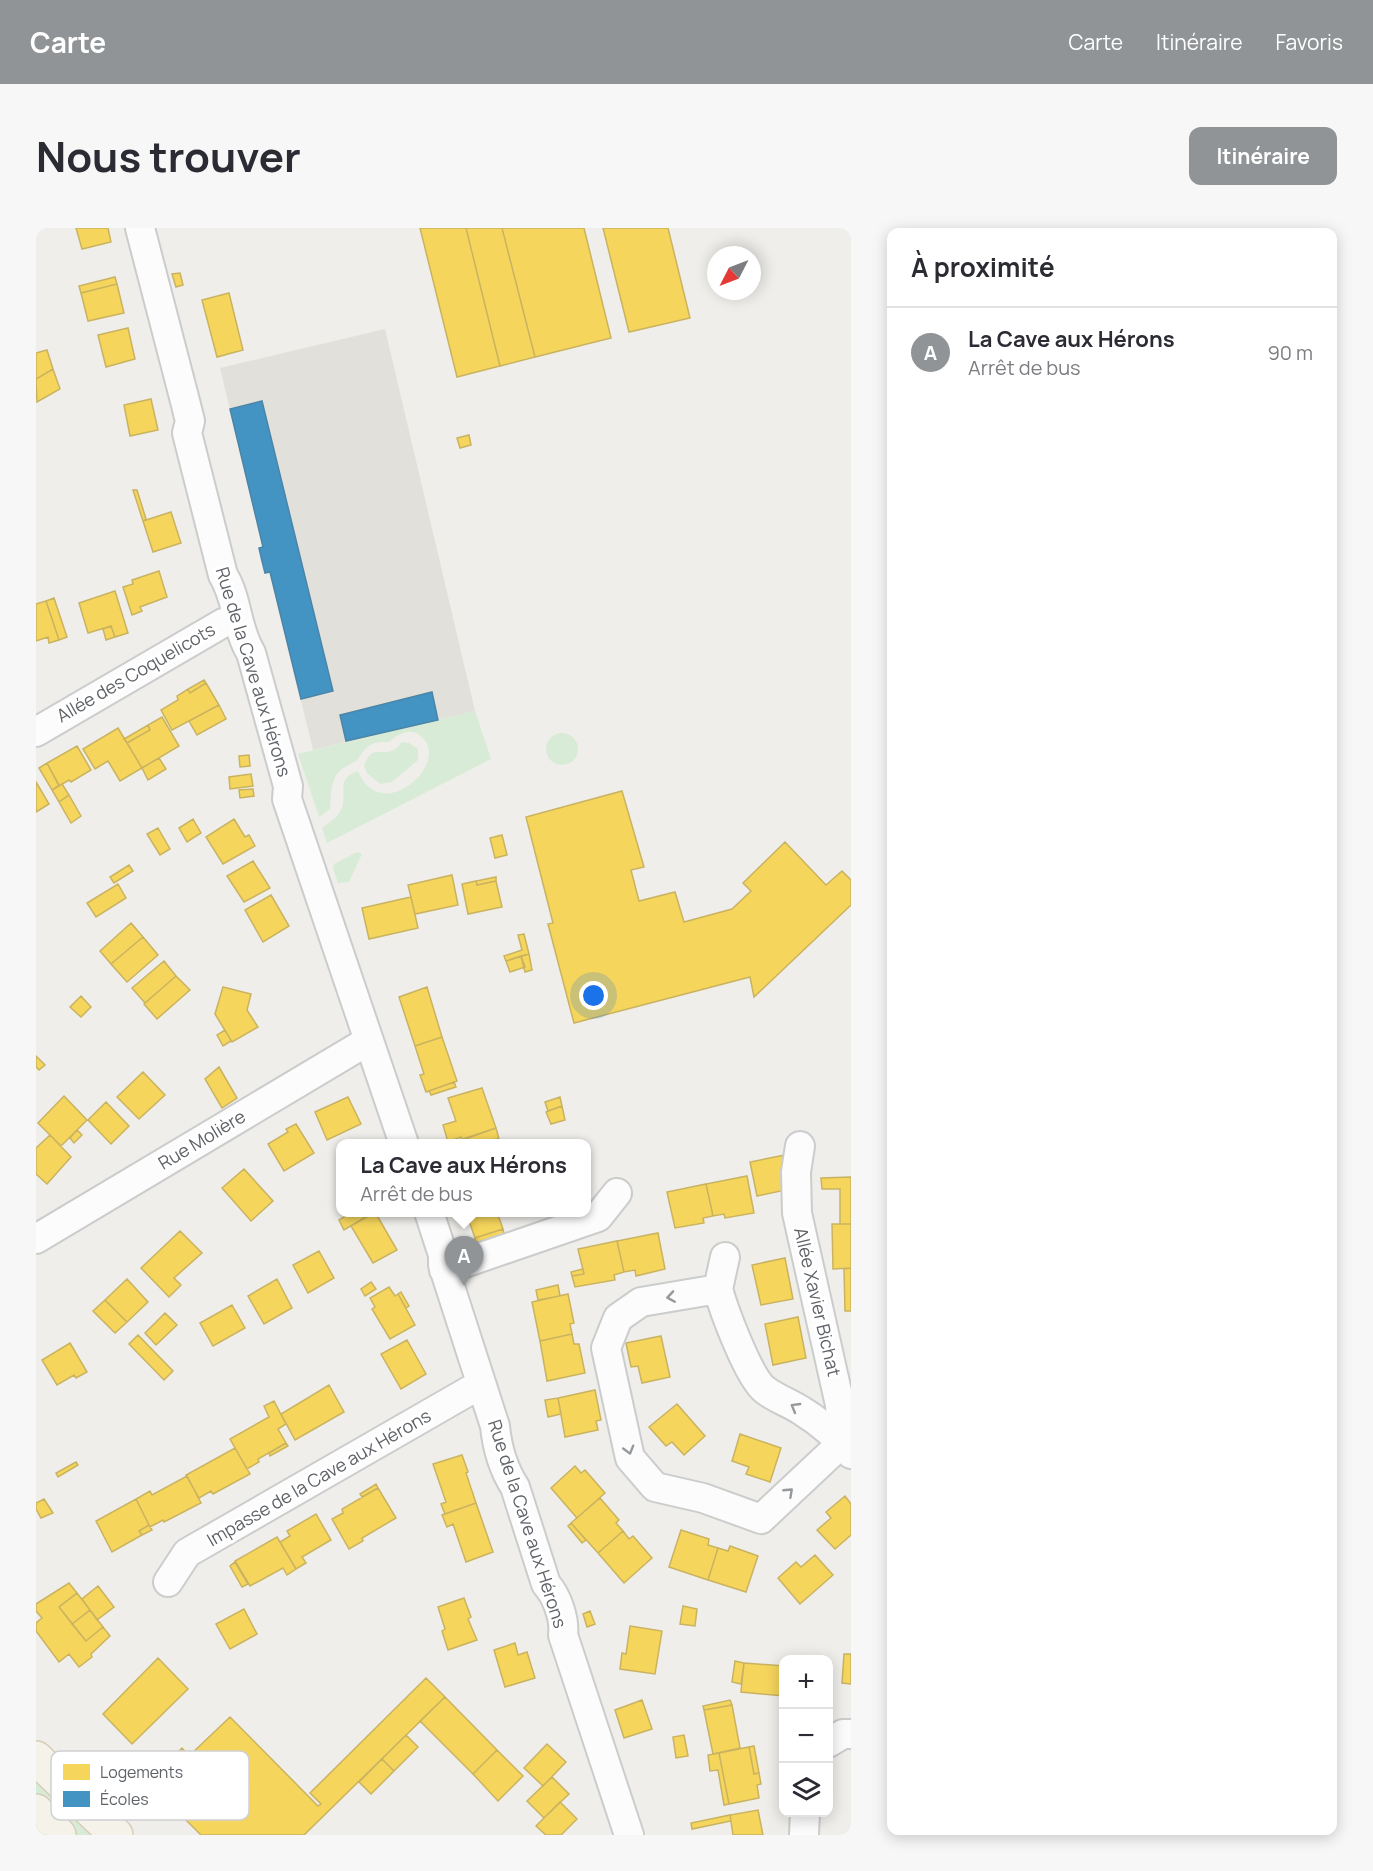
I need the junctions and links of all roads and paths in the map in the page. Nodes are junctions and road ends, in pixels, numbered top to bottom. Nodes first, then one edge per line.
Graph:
1 (140, 228) edge
2 (238, 620) junction
3 (36, 732) edge
4 (368, 1041) junction
5 (403, 1139) edge
6 (800, 1146) dead end
7 (616, 1193) dead end
8 (431, 1217) edge
9 (36, 1239) edge
10 (725, 1257) dead end
11 (444, 1270) junction
12 (718, 1290) junction
13 (481, 1384) junction
14 (846, 1448) edge
15 (168, 1582) dead end
16 (851, 1734) edge
17 (833, 1740) edge
18 (36, 1758) edge
19 (51, 1772) edge
20 (805, 1817) edge
21 (100, 1820) edge
22 (116, 1835) edge
23 (629, 1835) edge
24 (804, 1835) edge

1 - 2 street, Rue de la Cave aux Hérons
2 - 3 street, Allée des Coquelicots
2 - 4 street, Rue de la Cave aux Hérons
4 - 5 street, Rue de la Cave aux Hérons
4 - 9 street, Rue Molière
6 - 14 street, Allée Xavier Bichat
7 - 11 street
8 - 11 street, Rue de la Cave aux Hérons
10 - 12 street
11 - 13 street, Rue de la Cave aux Hérons
14 -> 12 street
12 -> 14 street
13 - 15 street, Impasse de la Cave aux Hérons
13 - 23 street, Rue de la Cave aux Hérons
16 - 17 street
18 - 19 main road
20 - 24 street
21 - 22 main road

